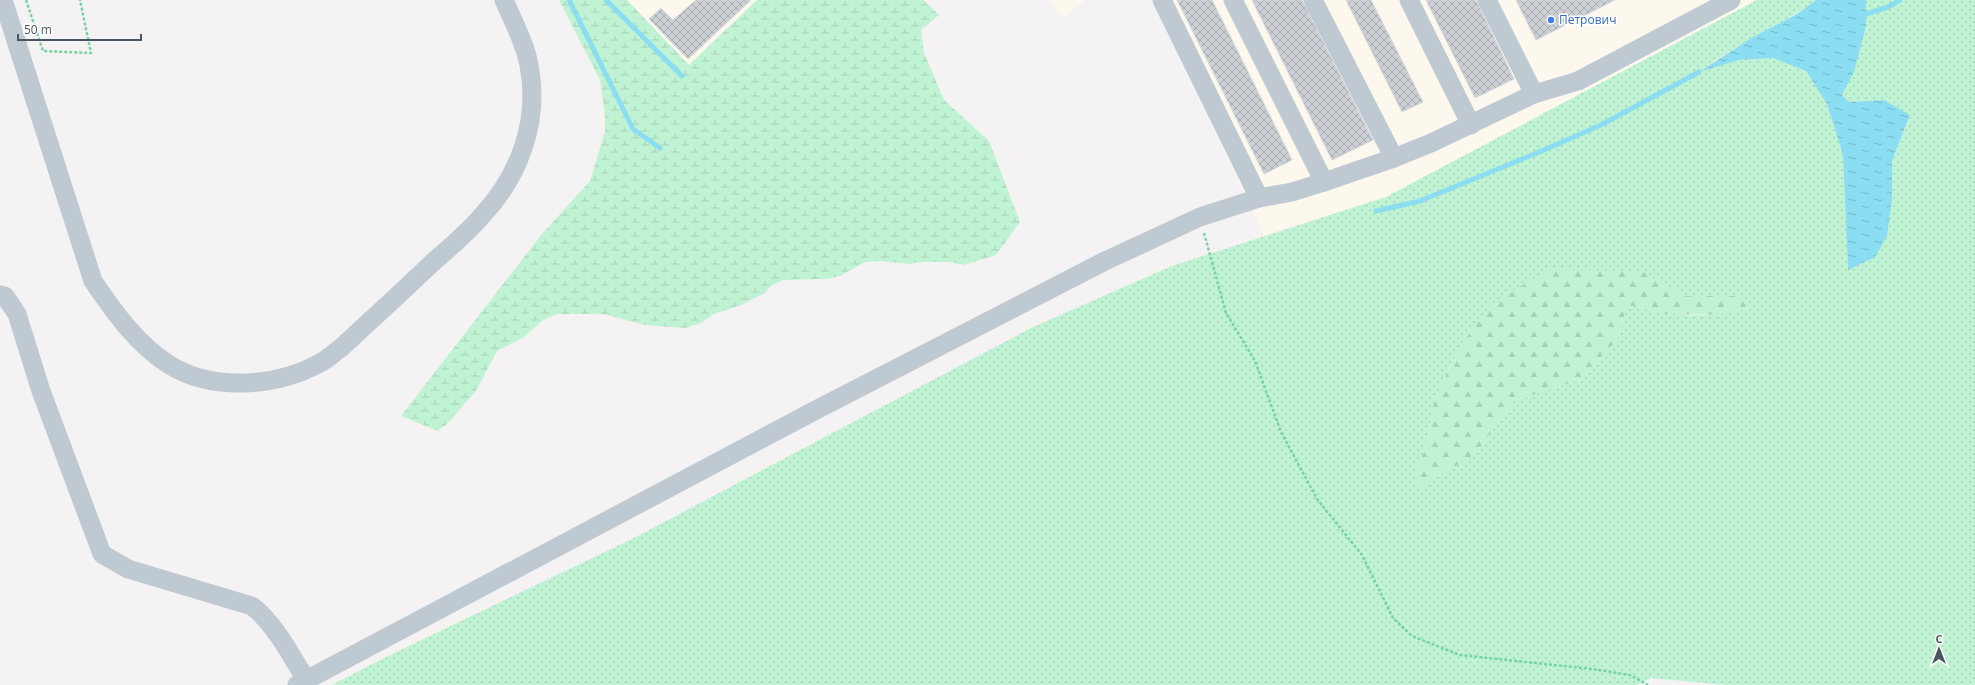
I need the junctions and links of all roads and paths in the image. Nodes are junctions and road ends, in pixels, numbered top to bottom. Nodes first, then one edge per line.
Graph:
1 (3, 0) edge
2 (26, 0) edge
3 (80, 0) edge
4 (504, 0) edge
5 (1162, 0) edge
6 (1233, 0) edge
7 (1313, 0) edge
8 (1409, 0) edge
9 (1487, 0) edge
10 (1731, 0) edge
11 (1534, 94) junction
12 (1471, 125) junction
13 (1394, 158) junction
14 (1324, 182) junction
15 (1259, 198) junction
16 (1200, 217) junction
17 (0, 294) edge
18 (301, 683) edge
19 (1648, 685) edge

1 - 4 street
2 - 3 path
5 - 15 street
6 - 14 street
7 - 13 street
8 - 12 street
9 - 11 street
10 - 11 street
11 - 12 street
12 - 13 street
13 - 14 street
14 - 15 street
15 - 16 street
16 - 18 street
16 - 19 path
17 - 18 street

